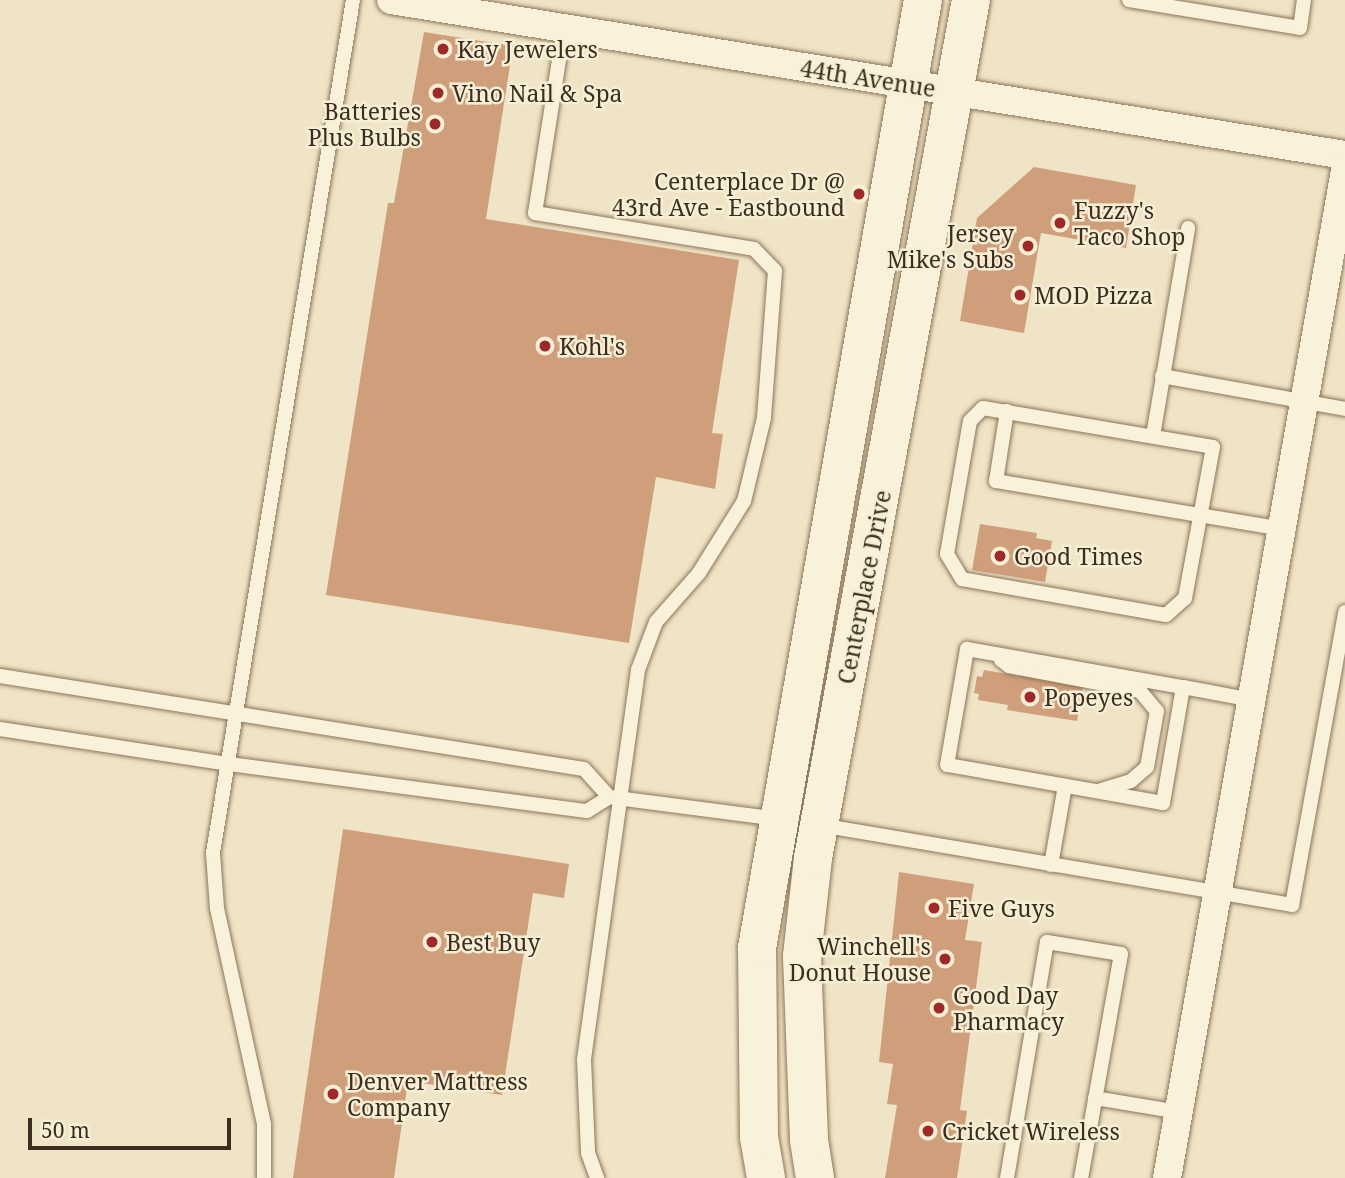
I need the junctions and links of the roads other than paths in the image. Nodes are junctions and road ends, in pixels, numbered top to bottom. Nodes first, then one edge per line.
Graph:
1 (353, 0) edge
2 (391, 0) edge
3 (923, 0) edge
4 (971, 0) edge
5 (1129, 0) edge
6 (1304, 0) edge
7 (564, 28) junction
8 (908, 84) junction
9 (953, 92) junction
10 (1345, 155) edge
11 (1345, 171) edge
12 (1188, 228) dead end
13 (1162, 376) junction
14 (1305, 402) junction
15 (1345, 409) edge
16 (1007, 411) junction
17 (1153, 436) junction
18 (1201, 516) junction
19 (1282, 529) junction
20 (1345, 612) edge
21 (991, 653) junction
22 (0, 676) edge
23 (1183, 687) junction
24 (1252, 700) junction
25 (239, 714) junction
26 (0, 729) edge
27 (229, 764) junction
28 (1065, 786) junction
29 (1098, 792) junction
30 (616, 798) junction
31 (777, 819) junction
32 (820, 825) junction
33 (1051, 864) junction
34 (1217, 893) junction
35 (1095, 1098) junction
36 (1179, 1112) junction
37 (264, 1178) edge
38 (597, 1178) edge
39 (766, 1178) edge
40 (815, 1178) edge
41 (1006, 1178) edge
42 (1081, 1178) edge
43 (1167, 1178) edge

1 - 25 lane
2 - 7 street, 44th Avenue
3 - 8 street, Centerplace Drive
4 - 9 street, Centerplace Drive
5 - 6 lane
7 - 8 street, 44th Avenue
7 - 30 lane
8 - 9 street, 44th Avenue
8 - 31 street, Centerplace Drive
9 - 10 street, 44th Avenue
9 - 32 street, Centerplace Drive
11 - 14 street
12 - 13 lane
13 - 14 lane
13 - 17 lane
14 - 15 lane
14 - 19 street
16 - 17 lane
16 - 18 lane
16 - 18 lane
17 - 18 lane
18 - 19 lane
19 - 24 street
20 - 34 lane
21 - 23 lane
21 - 28 lane
21 - 29 lane
22 - 25 lane
23 - 24 lane
23 - 29 lane
24 - 34 street
25 - 27 lane
25 - 30 lane
26 - 27 lane
27 - 30 lane
27 - 37 lane
28 - 29 lane
28 - 33 lane
30 - 31 lane
30 - 38 lane
31 - 32 lane
31 - 39 street, Centerplace Drive
32 - 33 lane
32 - 40 street, Centerplace Drive
33 - 34 lane
34 - 36 street
35 - 36 lane
35 - 41 lane
35 - 42 lane
36 - 43 street

